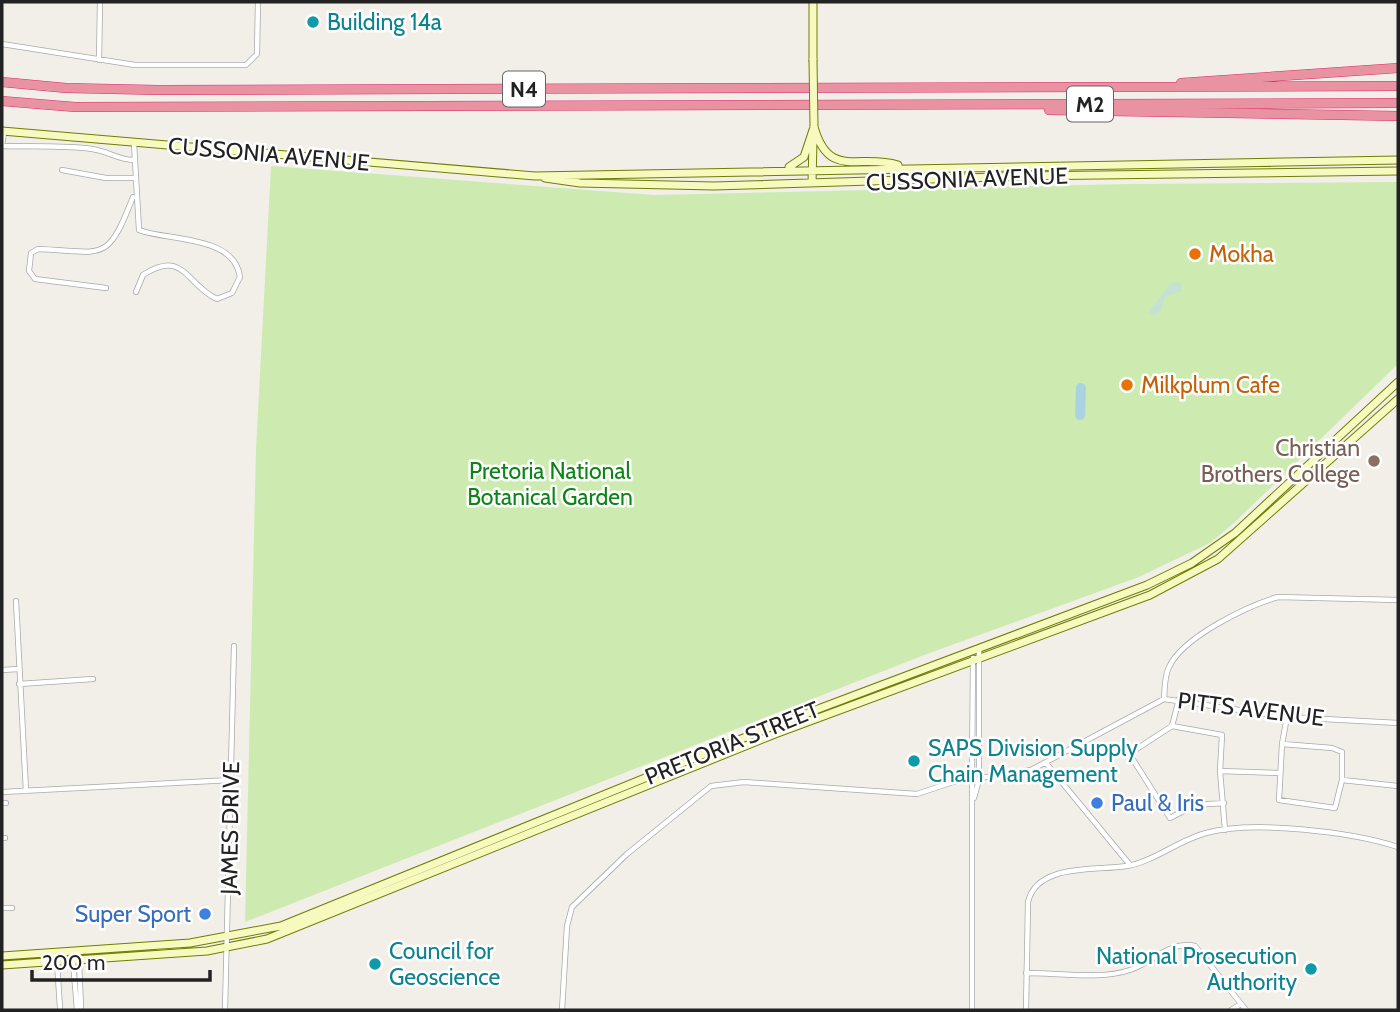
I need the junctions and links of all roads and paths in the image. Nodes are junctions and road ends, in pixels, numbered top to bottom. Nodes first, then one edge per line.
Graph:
1 (100, 2) edge
2 (258, 2) edge
3 (813, 2) edge
4 (2, 44) edge
5 (99, 60) junction
6 (1398, 68) edge
7 (2, 82) edge
8 (1398, 86) edge
9 (1046, 89) junction
10 (2, 101) edge
11 (1398, 103) edge
12 (782, 104) junction
13 (1398, 118) edge
14 (814, 126) junction
15 (3, 132) edge
16 (134, 142) junction
17 (2, 146) edge
18 (134, 160) junction
19 (1398, 160) edge
20 (903, 168) junction
21 (811, 169) junction
22 (62, 170) dead end
23 (764, 170) junction
24 (1398, 171) edge
25 (537, 176) junction
26 (134, 178) junction
27 (811, 183) junction
28 (134, 193) junction
29 (106, 288) dead end
30 (136, 292) dead end
31 (1398, 382) edge
32 (1398, 399) edge
33 (1398, 600) edge
34 (16, 601) dead end
35 (234, 646) dead end
36 (976, 648) junction
37 (976, 661) junction
38 (18, 669) junction
39 (2, 670) edge
40 (93, 679) dead end
41 (19, 684) junction
42 (1164, 699) junction
43 (1179, 699) junction
44 (1287, 717) junction
45 (1398, 723) edge
46 (1172, 726) junction
47 (1282, 744) junction
48 (1046, 763) junction
49 (1220, 771) junction
50 (1280, 773) junction
51 (972, 776) junction
52 (980, 776) junction
53 (231, 780) junction
54 (1342, 780) junction
55 (1398, 786) edge
56 (26, 791) junction
57 (2, 792) edge
58 (973, 802) junction
59 (1224, 803) junction
60 (1225, 830) junction
61 (1398, 847) edge
62 (1130, 866) junction
63 (2, 908) edge
64 (12, 908) dead end
65 (226, 938) junction
66 (226, 948) junction
67 (2, 956) edge
68 (76, 961) junction
69 (57, 962) junction
70 (2, 965) edge
71 (1026, 973) junction
72 (1241, 1004) junction
73 (61, 1007) dead end
74 (79, 1008) edge
75 (225, 1010) edge
76 (562, 1010) edge
77 (972, 1010) edge
78 (1026, 1010) edge
79 (1231, 1010) edge
80 (1246, 1010) edge

1 - 5 street
2 - 5 street
3 - 14 main road, bridge
4 - 5 street
6 - 9 highway
7 - 9 highway, N4
8 - 9 highway, M2
10 - 12 highway, N4
11 - 12 highway, M2
12 - 13 highway
14 - 20 main road
14 - 21 main road
14 - 23 main road
15 - 16 main road, CUSSONIA AVENUE
15 - 17 street
16 - 18 street
16 - 25 main road, CUSSONIA AVENUE
17 - 18 street
18 - 26 street
19 - 20 main road, CUSSONIA AVENUE
20 - 21 main road, CUSSONIA AVENUE
21 - 23 main road, CUSSONIA AVENUE
21 - 27 main road
22 - 26 street
23 - 25 main road, CUSSONIA AVENUE
24 - 27 main road, CUSSONIA AVENUE
25 - 27 main road, CUSSONIA AVENUE
26 - 28 street
28 - 29 street
28 - 30 street
31 - 36 main road, PRETORIA STREET
32 - 37 main road, PRETORIA STREET
33 - 42 street
34 - 38 street
35 - 53 street, JAMES DRIVE
36 - 37 street
36 - 65 main road, PRETORIA STREET
37 - 51 street
37 - 52 street
37 - 66 main road, PRETORIA STREET
38 - 39 street
38 - 41 street
40 - 41 street
41 - 56 street
42 - 43 street, PITTS AVENUE
42 - 48 street, PITTS AVENUE
43 - 44 street, PITTS AVENUE
43 - 46 street
44 - 45 street, PITTS AVENUE
44 - 47 street
46 - 49 street
46 - 59 street
47 - 50 street
47 - 54 street
48 - 52 street, PITTS AVENUE
48 - 62 street
49 - 50 street
49 - 59 street
50 - 54 street
51 - 52 street, PITTS AVENUE
51 - 58 street
51 - 76 street, PITTS AVENUE
52 - 58 street
53 - 56 street
53 - 65 street, JAMES DRIVE
54 - 55 street
56 - 57 street
58 - 77 street
59 - 60 street
60 - 61 street
60 - 62 street
62 - 71 street
63 - 64 street
65 - 66 street, JAMES DRIVE
65 - 67 main road, PRETORIA STREET
66 - 68 main road, PRETORIA STREET
66 - 75 street, JAMES DRIVE
68 - 69 main road, PRETORIA STREET
68 - 74 street
69 - 70 main road, PRETORIA STREET
69 - 73 street
71 - 72 street
71 - 78 street
72 - 79 street
72 - 80 street

